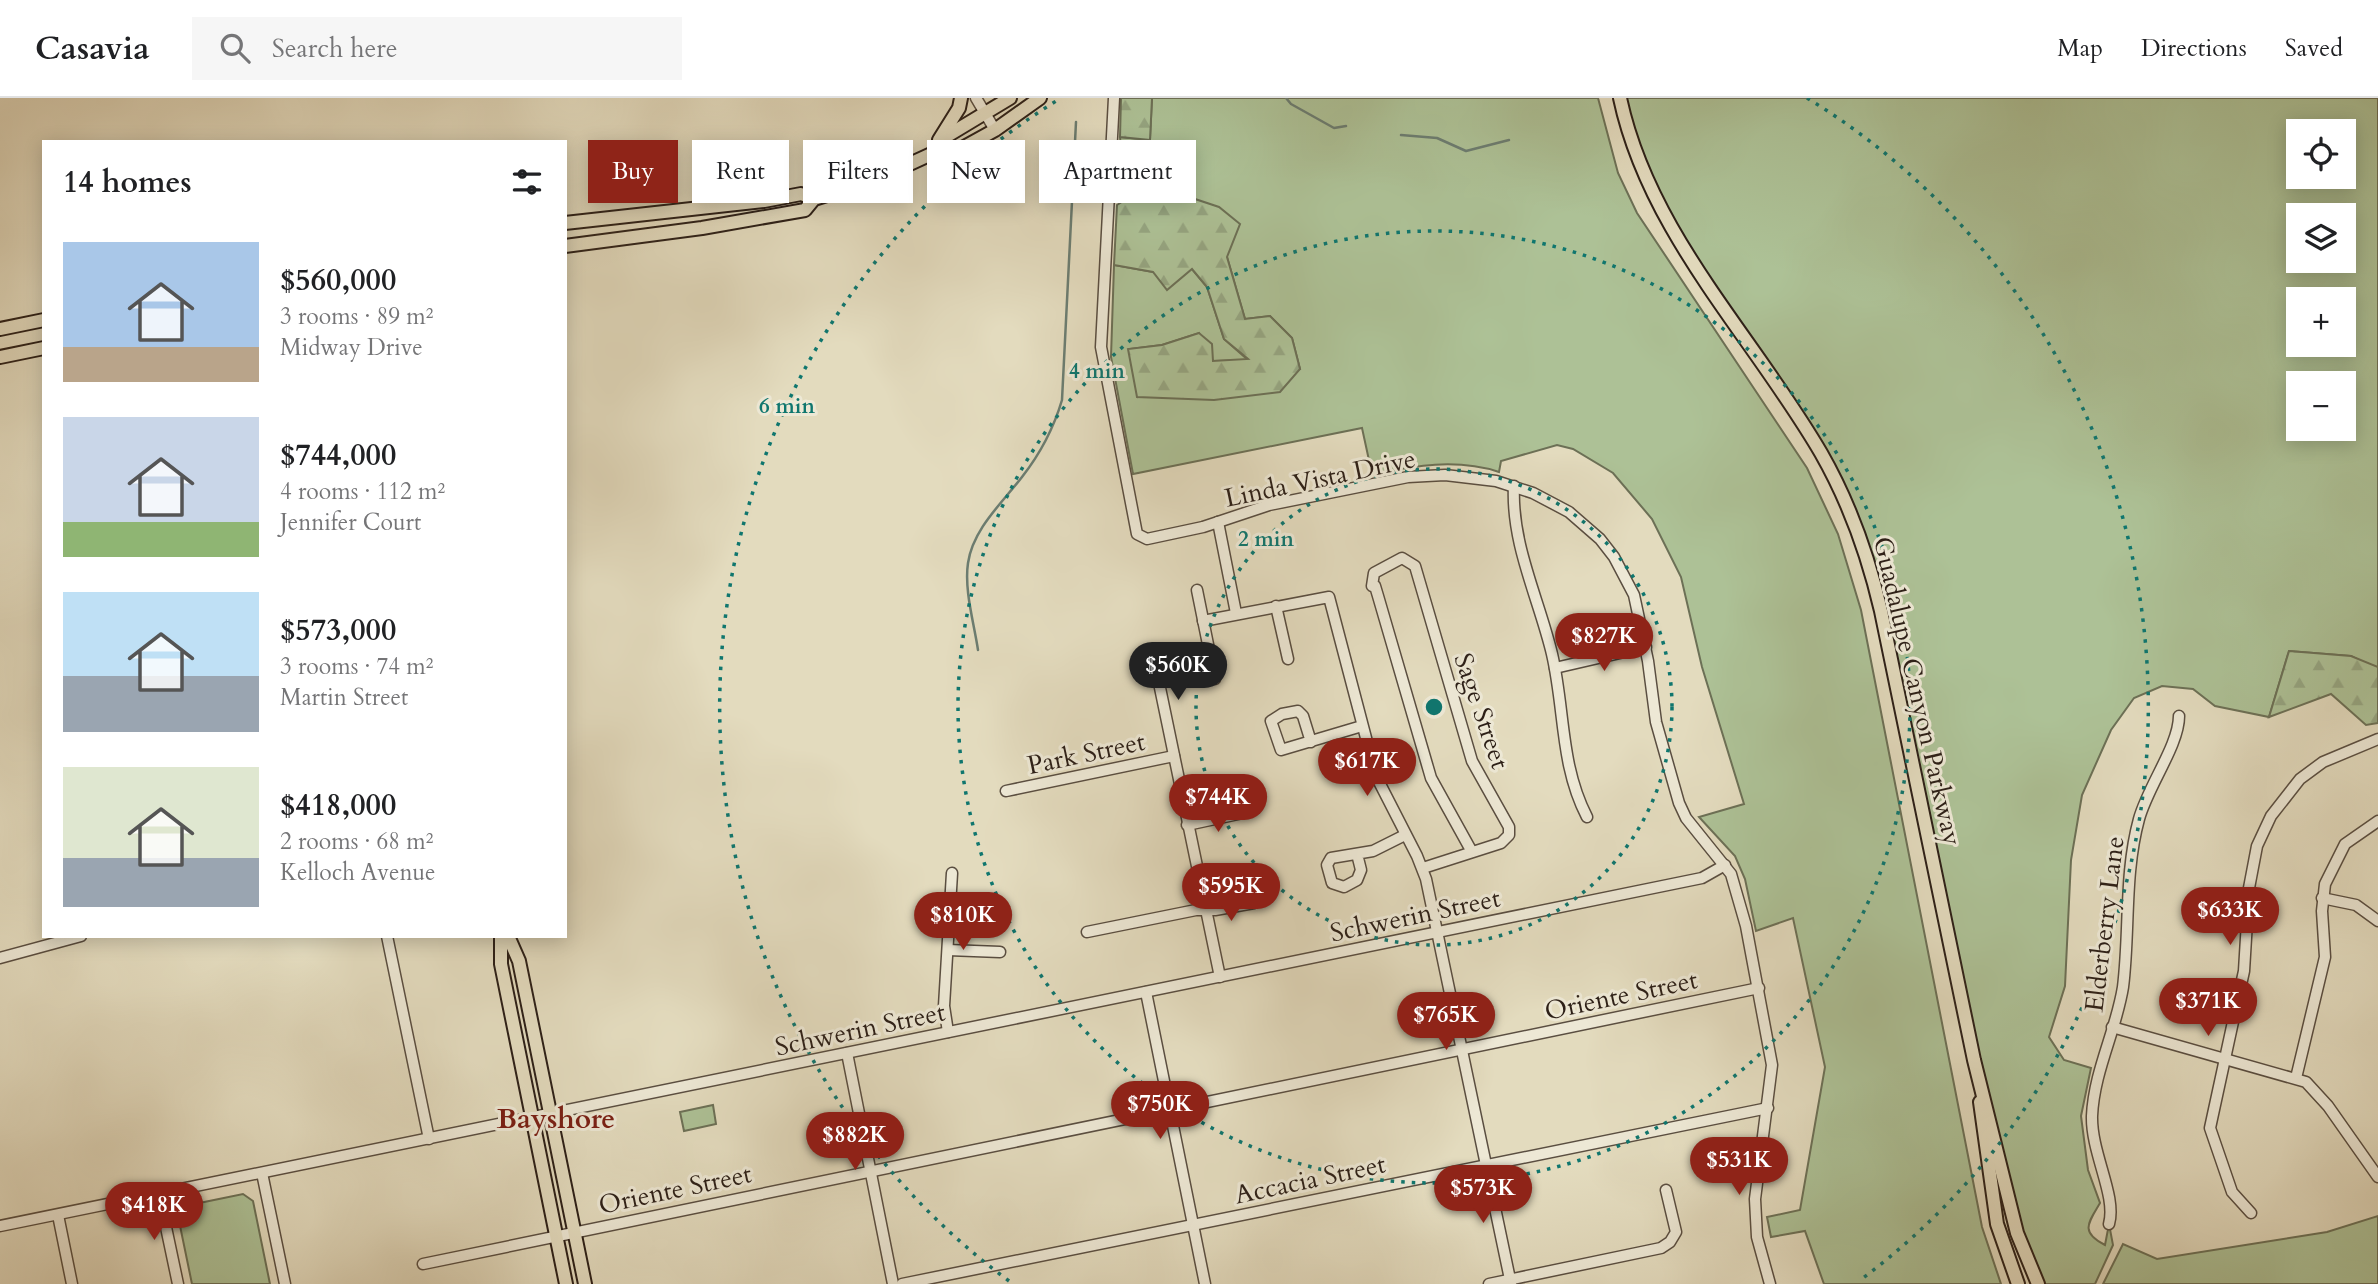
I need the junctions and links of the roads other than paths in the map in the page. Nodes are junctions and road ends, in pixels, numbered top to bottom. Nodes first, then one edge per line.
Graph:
1 (961, 98) edge
2 (976, 98) edge
3 (1010, 98) edge
4 (1040, 98) edge
5 (1114, 98) edge
6 (1620, 98) edge
7 (986, 114) junction
8 (995, 130) junction
9 (942, 140) edge
10 (944, 140) edge
11 (977, 140) edge
12 (803, 195) edge
13 (811, 203) edge
14 (567, 223) edge
15 (567, 246) edge
16 (42, 320) edge
17 (0, 330) edge
18 (42, 348) edge
19 (0, 357) edge
20 (1514, 486) junction
21 (1217, 522) junction
22 (1197, 590) dead end
23 (1276, 606) junction
24 (1236, 614) junction
25 (1203, 621) junction
26 (1646, 647) junction
27 (1153, 654) dead end
28 (1288, 659) dead end
29 (1555, 668) junction
30 (1215, 679) dead end
31 (2179, 716) dead end
32 (1362, 726) junction
33 (2378, 739) edge
34 (1311, 742) junction
35 (1174, 756) junction
36 (1006, 791) dead end
37 (1244, 813) dead end
38 (1587, 817) dead end
39 (2378, 821) edge
40 (1187, 825) junction
41 (1405, 835) junction
42 (1472, 852) junction
43 (1357, 854) dead end
44 (1725, 865) junction
45 (1423, 868) junction
46 (952, 873) dead end
47 (2322, 898) junction
48 (1254, 903) dead end
49 (1206, 910) junction
50 (2378, 921) edge
51 (1087, 932) dead end
52 (1437, 932) junction
53 (74, 938) edge
54 (387, 938) edge
55 (501, 938) edge
56 (509, 938) edge
57 (947, 950) junction
58 (1000, 952) dead end
59 (0, 958) edge
60 (1220, 977) junction
61 (1759, 988) junction
62 (1146, 992) junction
63 (2112, 1027) junction
64 (948, 1032) junction
65 (1462, 1049) junction
66 (846, 1053) junction
67 (2225, 1058) junction
68 (1974, 1060) junction
69 (2296, 1078) junction
70 (1768, 1108) junction
71 (1169, 1109) junction
72 (550, 1114) junction
73 (532, 1118) junction
74 (429, 1139) junction
75 (1486, 1165) junction
76 (870, 1170) junction
77 (262, 1173) junction
78 (2378, 1177) edge
79 (1666, 1190) dead end
80 (159, 1194) junction
81 (2251, 1213) dead end
82 (58, 1215) junction
83 (2109, 1224) dead end
84 (1193, 1225) junction
85 (0, 1226) edge
86 (574, 1231) junction
87 (556, 1235) junction
88 (423, 1264) dead end
89 (1511, 1282) edge
90 (72, 1284) edge
91 (178, 1284) edge
92 (285, 1284) edge
93 (566, 1284) edge
94 (585, 1284) edge
95 (893, 1284) edge
96 (902, 1284) edge
97 (1205, 1284) edge
98 (1489, 1284) edge
99 (1770, 1284) edge
100 (2018, 1284) edge
101 (2038, 1284) edge

1 - 9 main road
2 - 7 street
3 - 7 main road
4 - 8 main road
5 - 21 street, Linda Vista Drive
6 - 68 main road, Guadalupe Canyon Parkway
7 - 8 street
7 - 10 main road
8 - 11 main road
12 - 14 main road
13 - 15 main road
16 - 17 main road
18 - 19 main road
20 - 21 street, Linda Vista Drive
20 - 26 street, Linda Vista Drive
20 - 29 street
21 - 24 street
22 - 25 street
23 - 24 street
23 - 28 street
23 - 32 street
24 - 25 street
25 - 30 street
26 - 29 street
26 - 44 street, Linda Vista Drive
27 - 35 street
29 - 38 street
31 - 63 street, Elderberry Lane
32 - 34 street
32 - 41 street
33 - 67 street
34 - 34 street
35 - 36 street, Park Street
35 - 40 street
37 - 40 street
39 - 47 street
40 - 49 street
41 - 43 street
41 - 45 street
42 - 42 street, Sage Street
42 - 45 street, Sage Street
44 - 52 street, Schwerin Street
44 - 61 street, Linda Vista Drive
45 - 52 street
46 - 57 street
47 - 50 street
47 - 69 street
48 - 49 street
49 - 51 street
49 - 60 street
52 - 60 street, Schwerin Street
52 - 65 street
53 - 59 street
54 - 74 street
55 - 73 main road
56 - 72 main road
57 - 58 street
57 - 64 street
60 - 62 street, Schwerin Street
61 - 65 street, Oriente Street
61 - 70 street, Linda Vista Drive
62 - 64 street, Schwerin Street
62 - 71 street
63 - 67 street
63 - 83 street, Elderberry Lane
64 - 66 street, Schwerin Street
65 - 71 street, Oriente Street
65 - 75 street
66 - 72 street, Schwerin Street
66 - 76 street
67 - 69 street
67 - 81 street
68 - 100 main road, Guadalupe Canyon Parkway
68 - 101 main road, Guadalupe Canyon Parkway
69 - 78 street
70 - 75 street, Accacia Street
70 - 99 street, Linda Vista Drive
71 - 76 street, Oriente Street
71 - 84 street
72 - 73 street, Schwerin Street
72 - 86 main road
73 - 74 street, Schwerin Street
73 - 87 main road
74 - 77 street, Schwerin Street
75 - 84 street, Accacia Street
75 - 89 street
76 - 86 street, Oriente Street
76 - 95 street
77 - 80 street, Schwerin Street
77 - 92 street
79 - 89 street
80 - 82 street, Schwerin Street
80 - 91 street
82 - 85 street, Schwerin Street
82 - 90 street
84 - 96 street, Accacia Street
84 - 97 street
86 - 87 street, Oriente Street
86 - 94 main road
87 - 88 street, Oriente Street
87 - 93 main road
89 - 98 street

